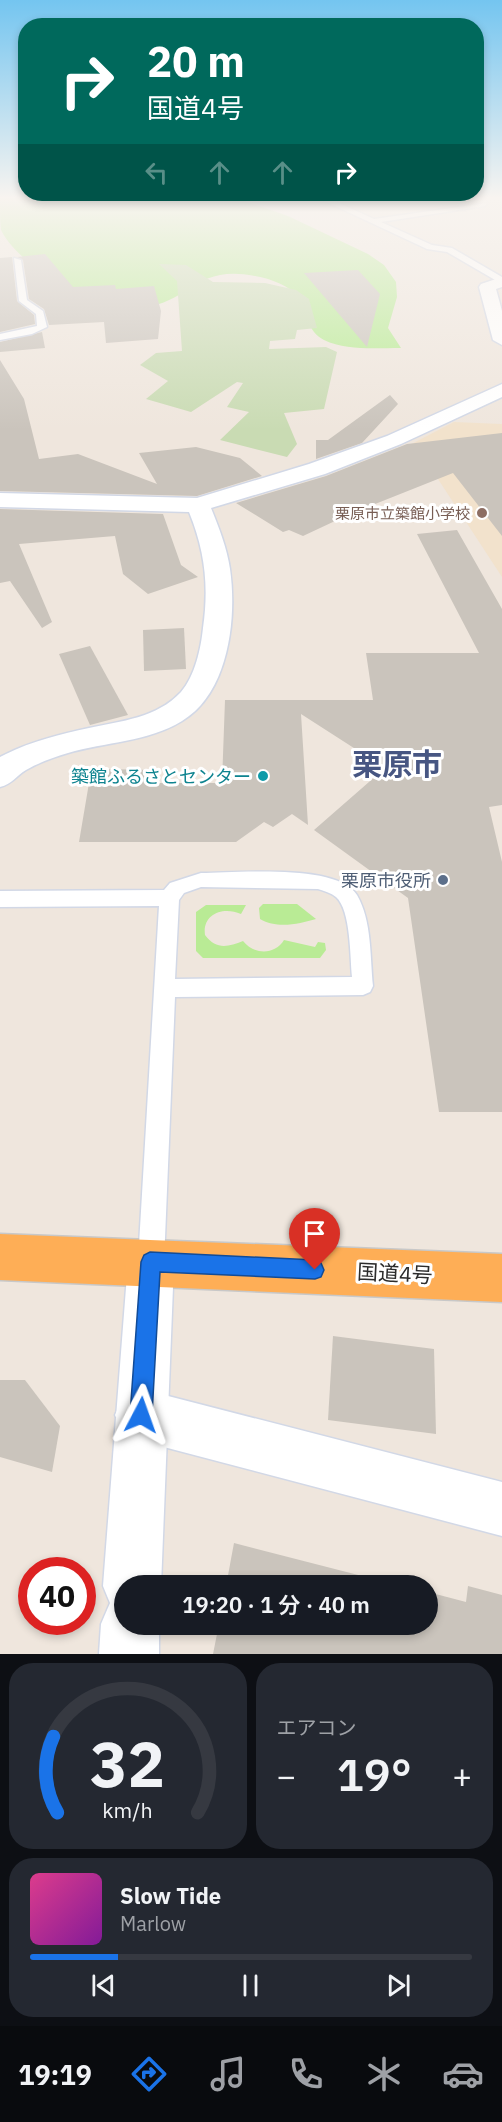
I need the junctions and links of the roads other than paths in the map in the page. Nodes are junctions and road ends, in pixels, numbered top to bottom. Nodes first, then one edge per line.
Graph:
1 (19, 275) edge
2 (502, 282) edge
3 (0, 337) edge
4 (502, 340) edge
5 (502, 390) edge
6 (0, 500) edge
7 (198, 505) junction
8 (0, 776) edge
9 (0, 898) edge
10 (169, 898) junction
11 (165, 988) junction
12 (0, 1257) edge
13 (150, 1262) junction
14 (502, 1278) edge
15 (141, 1415) junction
16 (502, 1509) edge
17 (133, 1575) edge
18 (130, 1635) edge
19 (129, 1654) edge

1 - 3 lane
2 - 4 street
5 - 7 street
6 - 7 street
7 - 8 street
9 - 10 lane
10 - 11 lane
10 - 11 lane
11 - 13 lane
12 - 13 highway, 国道4号
13 - 14 highway, 国道4号
13 - 15 street
15 - 16 street
15 - 17 street
18 - 19 street

